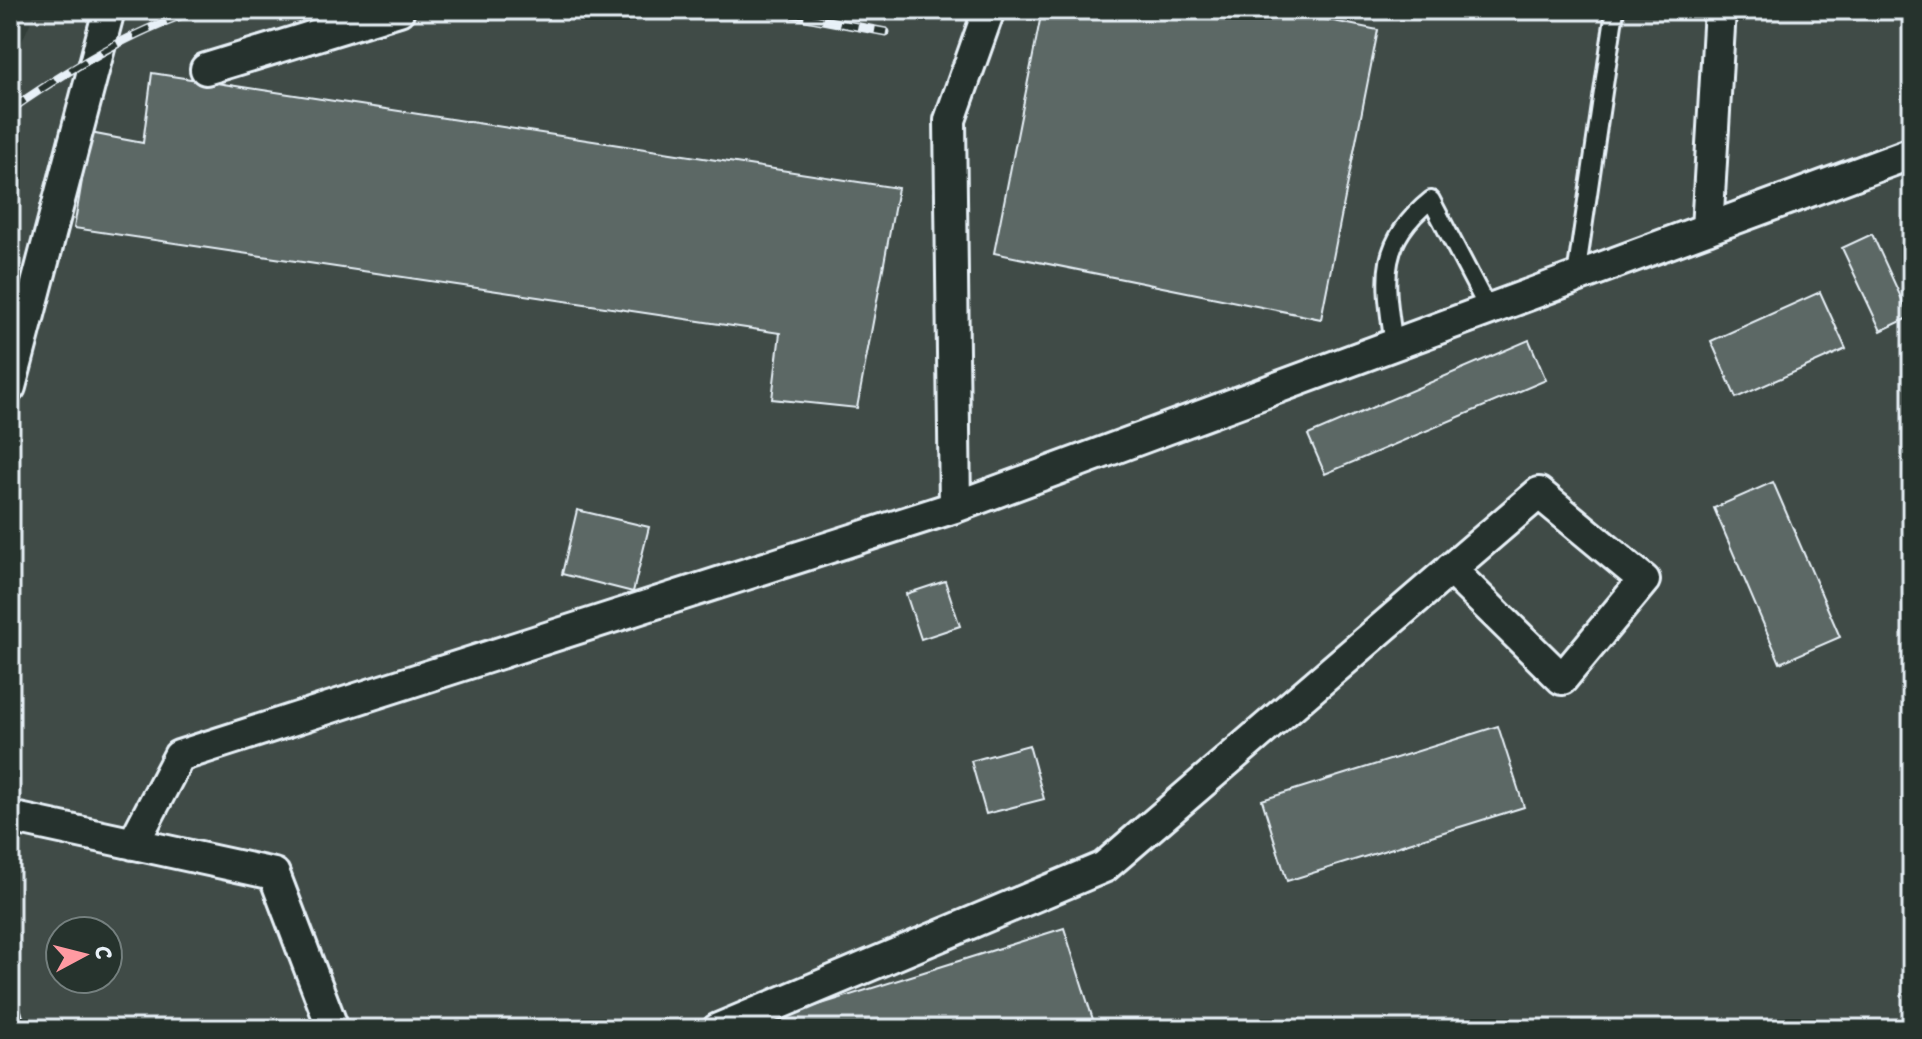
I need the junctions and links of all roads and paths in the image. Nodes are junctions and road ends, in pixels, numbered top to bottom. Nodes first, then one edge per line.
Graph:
1 (109, 10) edge
2 (399, 10) edge
3 (989, 10) edge
4 (1615, 10) edge
5 (1720, 10) edge
6 (206, 69) dead end
7 (1912, 153) edge
8 (1707, 229) junction
9 (1576, 276) junction
10 (1488, 309) junction
11 (1394, 345) junction
12 (10, 387) edge
13 (955, 507) junction
14 (1450, 569) junction
15 (10, 817) edge
16 (133, 844) junction
17 (333, 1029) edge
18 (718, 1029) edge

1 - 12 street
2 - 6 street
3 - 13 street
4 - 9 lane
5 - 8 street
7 - 8 street
8 - 9 street
9 - 10 street
10 - 11 street
10 - 11 lane
11 - 13 street
13 - 16 street
14 - 14 street
14 - 18 street
15 - 16 street
16 - 17 street

